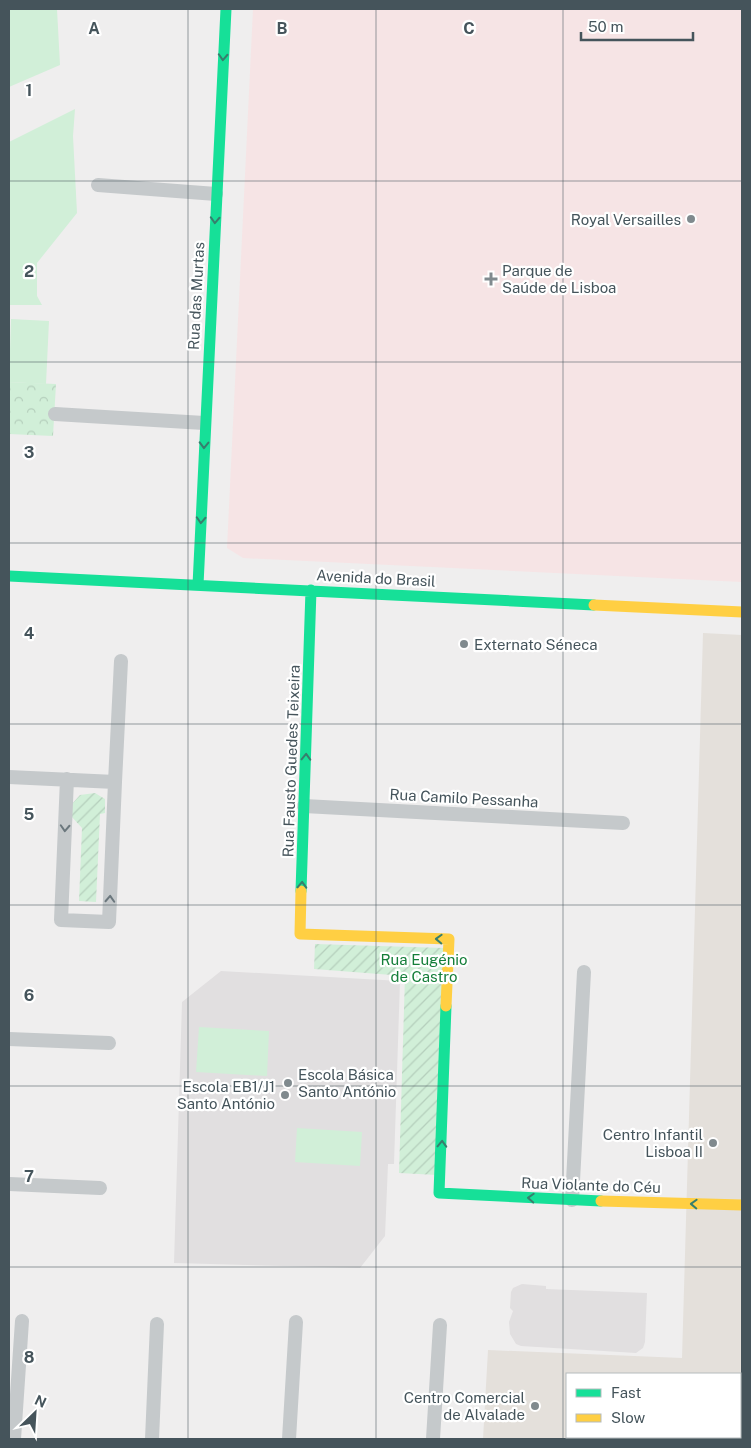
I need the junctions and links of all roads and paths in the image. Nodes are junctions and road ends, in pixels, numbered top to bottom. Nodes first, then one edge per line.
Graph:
1 (226, 9) edge
2 (98, 185) dead end
3 (216, 194) junction
4 (55, 414) dead end
5 (204, 424) junction
6 (9, 576) edge
7 (198, 585) junction
8 (311, 590) junction
9 (742, 612) edge
10 (121, 661) dead end
11 (9, 777) edge
12 (68, 780) junction
13 (115, 782) junction
14 (304, 806) junction
15 (623, 823) dead end
16 (584, 972) dead end
17 (9, 1039) edge
18 (109, 1043) dead end
19 (9, 1184) edge
20 (100, 1188) dead end
21 (439, 1193) joint
22 (572, 1200) junction
23 (742, 1205) edge
24 (22, 1321) dead end
25 (296, 1322) dead end
26 (157, 1324) dead end
27 (440, 1325) dead end
28 (14, 1439) edge
29 (152, 1439) edge
30 (289, 1439) edge
31 (434, 1439) edge

1 -> 3 street, Rua das Murtas
2 - 3 street
3 -> 5 street, Rua das Murtas
4 - 5 street
5 -> 7 street, Rua das Murtas
6 - 7 street, Avenida do Brasil
7 - 8 street, Avenida do Brasil
8 - 9 street, Avenida do Brasil
14 -> 8 street, Rua Fausto Guedes Teixeira
10 - 13 street
11 - 12 street
12 - 13 street
12 -> 13 street
14 - 15 street, Rua Camilo Pessanha
21 -> 14 street, Rua Fausto Guedes Teixeira
16 - 22 street
17 - 18 street
19 - 20 street
22 -> 21 street, Rua Violante do Céu
23 -> 22 street, Rua Violante do Céu
24 - 28 street
25 - 30 street
26 - 29 street
27 - 31 street

